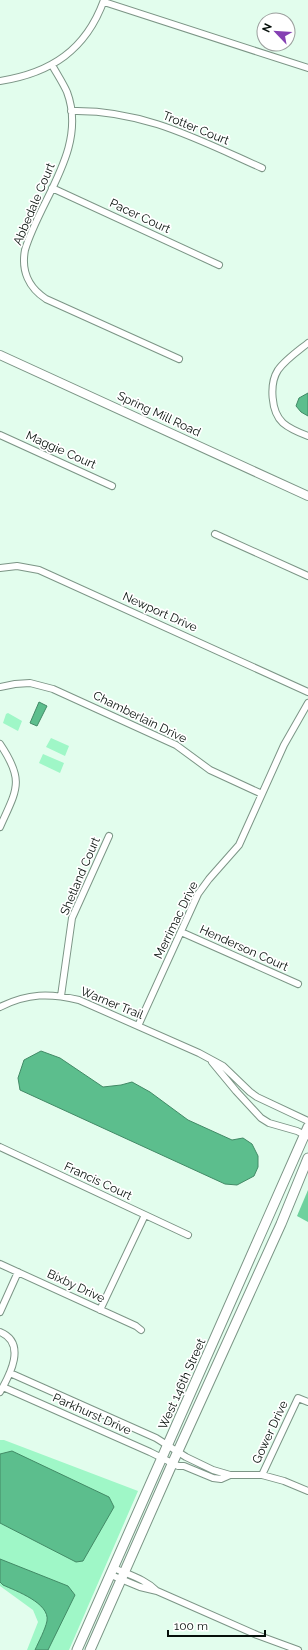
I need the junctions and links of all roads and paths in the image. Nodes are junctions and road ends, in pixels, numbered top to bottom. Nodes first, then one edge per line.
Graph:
1 (104, 1) edge
2 (52, 65) junction
3 (308, 68) edge
4 (0, 81) edge
5 (71, 111) junction
6 (262, 168) dead end
7 (52, 188) junction
8 (219, 264) dead end
9 (308, 343) edge
10 (0, 355) edge
11 (179, 359) dead end
12 (0, 435) edge
13 (308, 436) edge
14 (112, 486) dead end
15 (308, 496) edge
16 (215, 534) dead end
17 (0, 568) edge
18 (308, 576) edge
19 (0, 688) edge
20 (308, 692) edge
21 (308, 703) edge
22 (0, 744) edge
23 (262, 794) junction
24 (0, 827) edge
25 (109, 836) dead end
26 (180, 932) junction
27 (298, 984) dead end
28 (61, 996) junction
29 (0, 1007) edge
30 (138, 1026) junction
31 (211, 1060) junction
32 (250, 1092) junction
33 (243, 1099) junction
34 (308, 1121) edge
35 (307, 1133) edge
36 (0, 1147) edge
37 (308, 1158) edge
38 (145, 1215) junction
39 (188, 1235) dead end
40 (0, 1264) edge
41 (18, 1272) junction
42 (100, 1310) junction
43 (0, 1312) edge
44 (141, 1330) dead end
45 (0, 1332) edge
46 (10, 1373) junction
47 (1, 1390) edge
48 (308, 1402) edge
49 (167, 1446) junction
50 (178, 1452) junction
51 (162, 1457) junction
52 (173, 1462) junction
53 (230, 1475) junction
54 (262, 1475) junction
55 (308, 1491) edge
56 (112, 1572) junction
57 (124, 1576) junction
58 (77, 1650) edge
59 (90, 1650) edge
60 (295, 1650) edge

1 - 2 street
1 - 3 street
2 - 4 street
2 - 5 street, Abbedale Court
5 - 6 street, Trotter Court
5 - 7 street, Abbedale Court
7 - 8 street, Pacer Court
7 - 11 street, Abbedale Court
9 - 13 street
10 - 15 street, Spring Mill Road
12 - 14 street, Maggie Court
16 - 18 street
17 - 20 street, Newport Drive
19 - 23 street, Chamberlain Drive
21 - 23 street, Merrimac Drive
22 - 24 street
23 - 26 street, Merrimac Drive
25 - 28 street, Shetland Court
26 - 27 street, Henderson Court
26 - 30 street, Merrimac Drive
28 - 29 street, Warner Trail
28 - 30 street, Warner Trail
30 - 31 street, Warner Trail
31 - 32 street, Warner Trail
31 - 33 street, Warner Trail
32 - 33 street
32 - 34 street, Warner Trail
33 - 35 street, Warner Trail
35 - 49 main road, West 146th Street
36 - 38 street, Francis Court
37 - 50 main road, West 146th Street
38 - 39 street, Francis Court
38 - 42 street
40 - 41 street, Bixby Drive
41 - 42 street, Bixby Drive
41 - 43 street
42 - 44 street, Bixby Drive
45 - 46 street, Parkhurst Drive
46 - 47 street, Parkhurst Drive
46 - 49 street, Parkhurst Drive
47 - 51 street, Parkhurst Drive
48 - 54 street, Gower Drive
49 - 50 street, Parkhurst Drive
49 - 51 main road, West 146th Street
50 - 52 main road, West 146th Street
50 - 53 street, Parkhurst Drive
51 - 52 street, Parkhurst Drive
51 - 56 main road, West 146th Street
52 - 53 street, Parkhurst Drive
52 - 57 main road, West 146th Street
53 - 54 street
54 - 55 street
56 - 57 street
56 - 58 main road, West 146th Street
57 - 59 main road, West 146th Street
57 - 60 street

